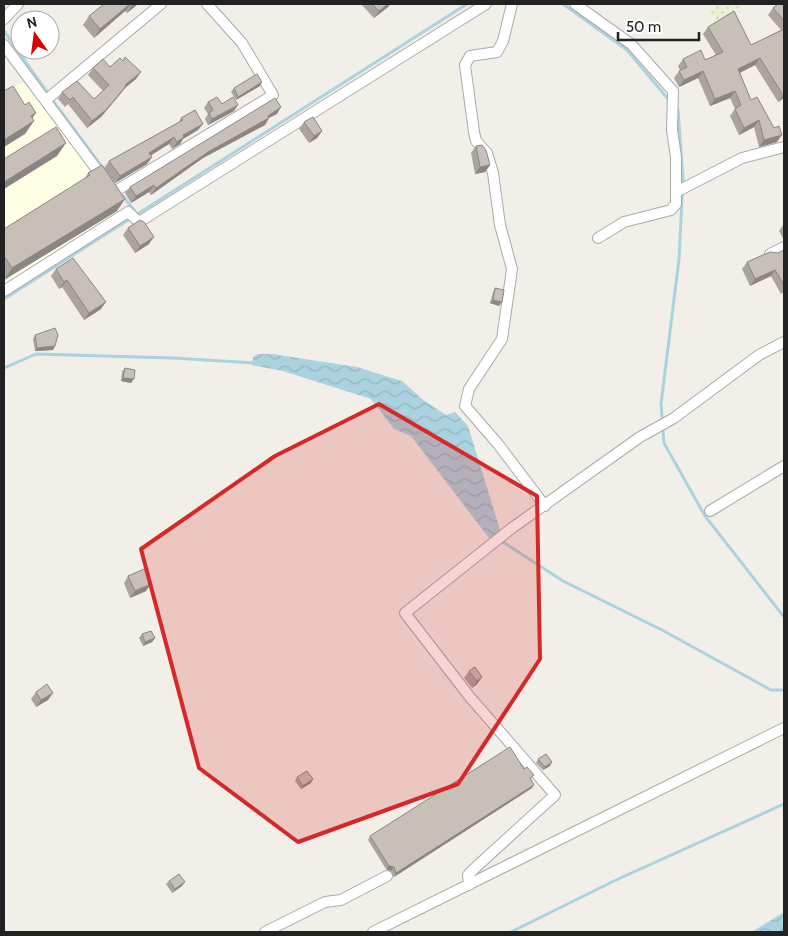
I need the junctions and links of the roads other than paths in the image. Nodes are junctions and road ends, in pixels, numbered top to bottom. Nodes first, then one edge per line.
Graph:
1 (18, 4) edge
2 (161, 4) edge
3 (207, 4) edge
4 (486, 4) edge
5 (512, 4) edge
6 (575, 4) edge
7 (4, 19) edge
8 (4, 45) edge
9 (46, 100) junction
10 (784, 147) edge
11 (676, 192) junction
12 (123, 203) junction
13 (598, 238) dead end
14 (784, 247) edge
15 (770, 254) edge
16 (4, 292) edge
17 (784, 342) edge
18 (784, 466) edge
19 (545, 506) junction
20 (710, 511) dead end
21 (784, 728) edge
22 (387, 876) dead end
23 (468, 886) junction
24 (265, 932) edge
25 (373, 932) edge

1 - 7 street
2 - 9 street
3 - 12 street
4 - 12 street
5 - 19 street
6 - 11 street
8 - 9 street
9 - 12 street
10 - 11 street
11 - 13 street
12 - 16 street
14 - 15 street
17 - 19 street
18 - 20 street
19 - 23 street
21 - 23 street
22 - 24 street
23 - 25 street

